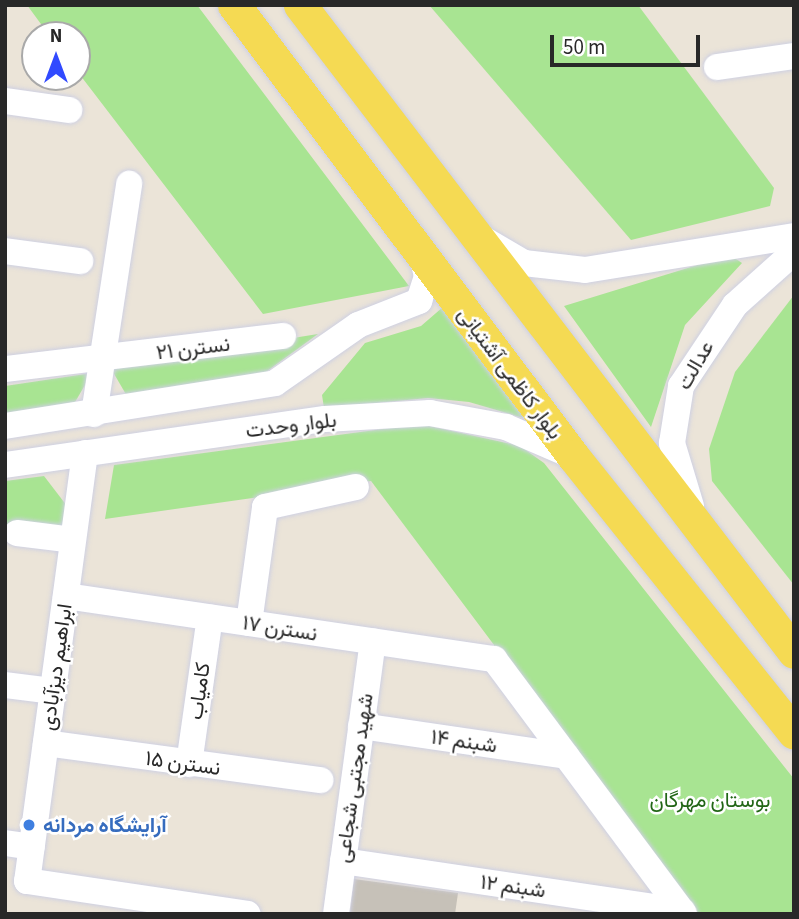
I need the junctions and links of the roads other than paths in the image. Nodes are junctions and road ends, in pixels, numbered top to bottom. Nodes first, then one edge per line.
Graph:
1 (234, 5) edge
2 (300, 5) edge
3 (331, 46) junction
4 (794, 56) edge
5 (717, 67) dead end
6 (292, 79) junction
7 (5, 101) edge
8 (69, 110) dead end
9 (129, 184) dead end
10 (476, 233) junction
11 (794, 236) edge
12 (5, 251) edge
13 (794, 251) edge
14 (422, 256) junction
15 (80, 261) dead end
16 (283, 336) dead end
17 (103, 359) junction
18 (5, 369) edge
19 (94, 414) junction
20 (5, 426) edge
21 (85, 453) junction
22 (573, 456) junction
23 (5, 465) edge
24 (356, 487) dead end
25 (17, 533) dead end
26 (74, 540) junction
27 (709, 547) junction
28 (66, 596) junction
29 (210, 617) junction
30 (249, 623) junction
31 (373, 642) junction
32 (794, 652) edge
33 (5, 685) edge
34 (53, 691) junction
35 (361, 726) junction
36 (794, 733) edge
37 (46, 743) junction
38 (566, 756) junction
39 (189, 764) junction
40 (321, 780) dead end
41 (5, 843) edge
42 (32, 847) junction
43 (343, 861) junction
44 (568, 904) edge
45 (683, 912) edge
46 (248, 914) edge
47 (336, 914) edge

1 - 6 main road, بلوار کاظمی آشتیانی
2 - 3 main road
3 - 6 main road
3 - 10 main road
4 - 5 street
6 - 14 main road, بلوار کاظمی آشتیانی
7 - 8 street
9 - 17 street
10 - 11 street
10 - 27 main road
12 - 15 street
13 - 27 street, عدالت
14 - 19 street, بلوار وحدت
14 - 22 main road, بلوار کاظمی آشتیانی
16 - 17 street, نسترن ۲۱
17 - 18 street, نسترن ۲۱
17 - 19 street
19 - 20 street, بلوار وحدت
21 - 22 street, بلوار وحدت
21 - 23 street, بلوار وحدت
21 - 26 street, ابراهیم دیزآبادی
22 - 36 main road, بلوار کاظمی آشتیانی
24 - 30 street
25 - 26 street
26 - 28 street, ابراهیم دیزآبادی
27 - 32 main road
28 - 29 street, نسترن ۱۷
28 - 34 street, ابراهیم دیزآبادی
29 - 30 street, نسترن ۱۷
29 - 39 street, کامیاب
30 - 31 street, نسترن ۱۷
31 - 35 street, شهید مجتبی شجاعی
31 - 38 street, نسترن ۱۷
33 - 34 street
34 - 37 street, ابراهیم دیزآبادی
35 - 38 street, شبنم ۱۴
35 - 43 street, شهید مجتبی شجاعی
37 - 39 street, نسترن ۱۵
37 - 42 street, ابراهیم دیزآبادی
38 - 45 street
39 - 40 street, نسترن ۱۵
41 - 42 street
42 - 46 street, ابراهیم دیزآبادی
43 - 44 street, شبنم ۱۲
43 - 47 street, شهید مجتبی شجاعی
44 - 45 street, شبنم ۱۲

